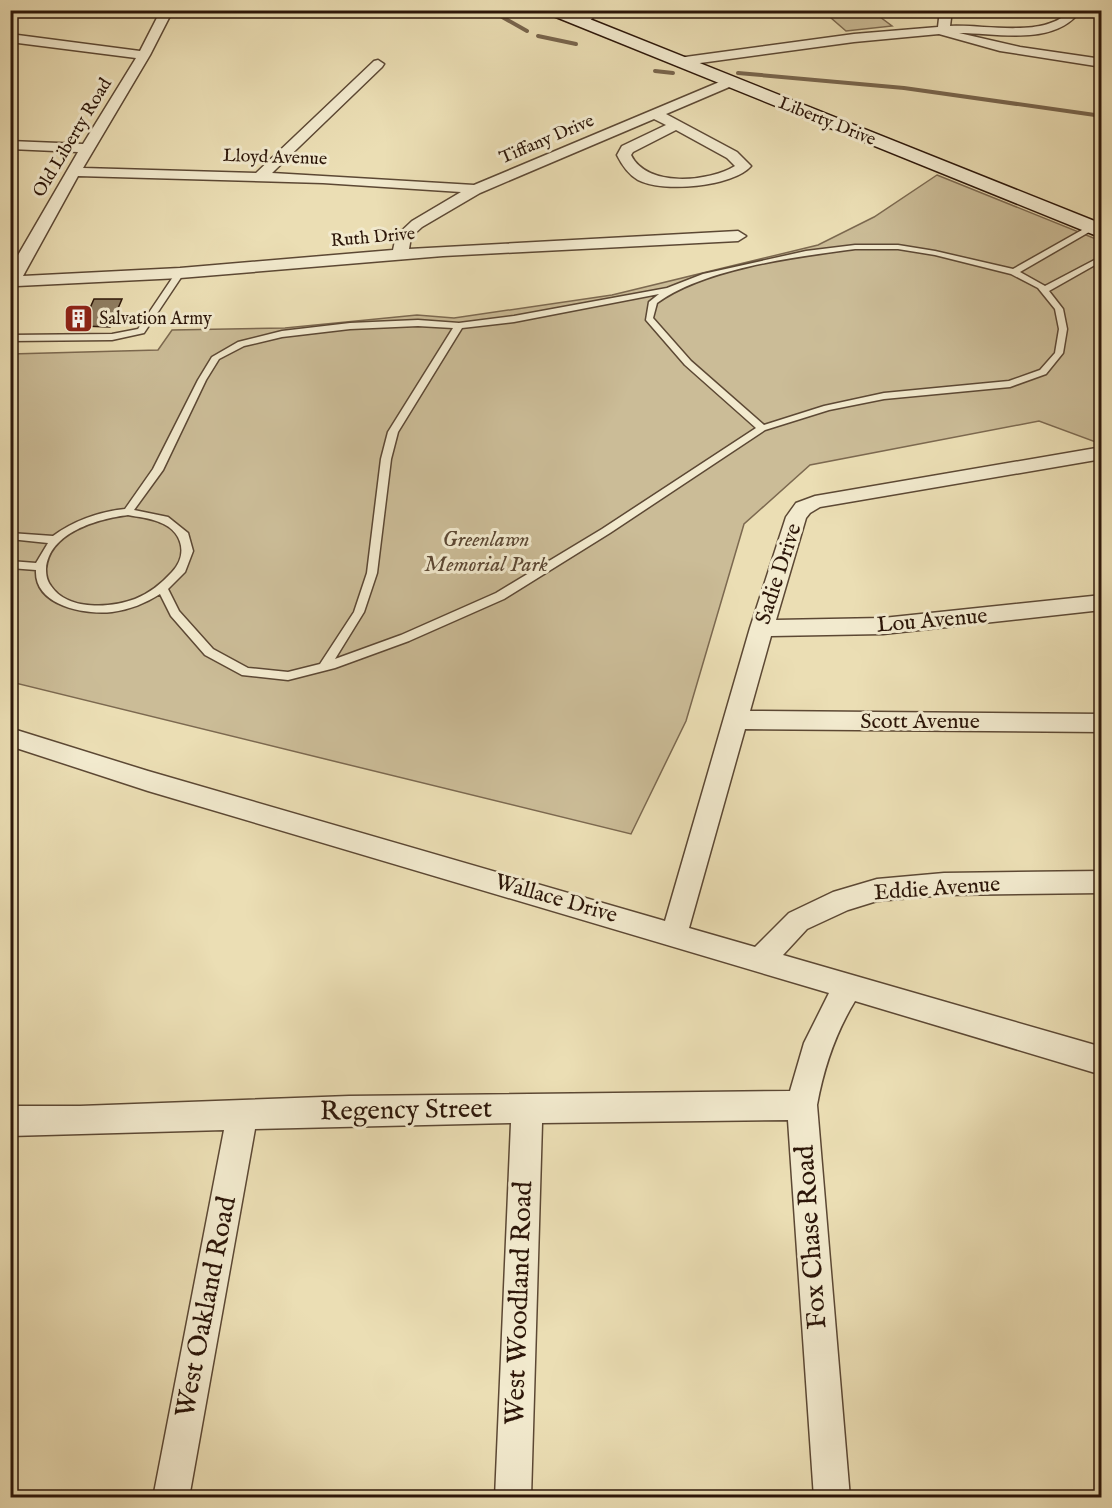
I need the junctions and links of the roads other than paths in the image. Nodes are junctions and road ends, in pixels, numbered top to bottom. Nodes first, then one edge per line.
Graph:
1 (167, 10) edge
2 (552, 10) edge
3 (946, 10) edge
4 (1076, 10) edge
5 (589, 17) edge
6 (942, 31) junction
7 (10, 38) edge
8 (144, 55) junction
9 (678, 62) junction
10 (1101, 63) edge
11 (378, 64) dead end
12 (729, 82) junction
13 (656, 114) junction
14 (676, 125) junction
15 (10, 146) edge
16 (86, 148) junction
17 (73, 172) junction
18 (260, 177) junction
19 (475, 190) junction
20 (1097, 230) edge
21 (738, 236) dead end
22 (400, 255) junction
23 (1101, 258) edge
24 (18, 259) edge
25 (1014, 272) junction
26 (177, 277) junction
27 (11, 282) edge
28 (670, 289) junction
29 (1044, 290) junction
30 (459, 326) junction
31 (10, 338) edge
32 (762, 428) junction
33 (1101, 453) edge
34 (128, 512) junction
35 (10, 536) edge
36 (55, 540) junction
37 (10, 564) edge
38 (40, 567) junction
39 (163, 589) junction
40 (1101, 602) edge
41 (761, 628) junction
42 (324, 667) junction
43 (738, 720) junction
44 (1101, 723) edge
45 (10, 737) edge
46 (1101, 882) edge
47 (674, 934) junction
48 (760, 961) junction
49 (849, 986) junction
50 (1101, 1061) edge
51 (802, 1105) junction
52 (527, 1108) junction
53 (242, 1116) junction
54 (10, 1121) edge
55 (171, 1497) edge
56 (513, 1497) edge
57 (832, 1497) edge

1 - 8 street, Old Liberty Road
2 - 5 main road, Liberty Drive
3 - 6 street
4 - 6 street
5 - 9 main road, Liberty Drive
6 - 9 street
6 - 10 street
7 - 8 street
8 - 16 street, Old Liberty Road
9 - 12 main road, Liberty Drive
11 - 18 street
12 - 13 street, Tiffany Drive
12 - 20 main road, Liberty Drive
13 - 14 street
13 - 19 street, Tiffany Drive
14 - 14 street
15 - 16 street
16 - 17 street, Old Liberty Road
17 - 18 street, Lloyd Avenue
17 - 24 street, Old Liberty Road
18 - 19 street, Lloyd Avenue
19 - 22 street, Tiffany Drive
20 - 25 lane
21 - 22 street, Ruth Drive
22 - 26 street, Ruth Drive
23 - 29 lane
24 - 27 street, Old Liberty Road
25 - 28 lane
25 - 29 lane
26 - 27 street, Ruth Drive
26 - 31 lane
28 - 30 lane
28 - 32 lane
29 - 32 lane
30 - 34 lane
30 - 42 lane
32 - 42 lane
33 - 41 street, Sadie Drive
34 - 36 lane
34 - 39 lane
35 - 36 lane
36 - 38 lane
37 - 38 lane
38 - 39 lane
39 - 42 lane
40 - 41 street, Lou Avenue
41 - 43 street, Sadie Drive
43 - 44 street, Scott Avenue
43 - 47 street, Sadie Drive
45 - 47 street, Wallace Drive
46 - 48 street, Eddie Avenue
47 - 48 street, Wallace Drive
48 - 49 street, Wallace Drive
49 - 50 street, Wallace Drive
49 - 51 street, Fox Chase Road
51 - 52 street, Regency Street
51 - 57 street, Fox Chase Road
52 - 53 street, Regency Street
52 - 56 street, West Woodland Road
53 - 54 street, Regency Street
53 - 55 street, West Oakland Road

